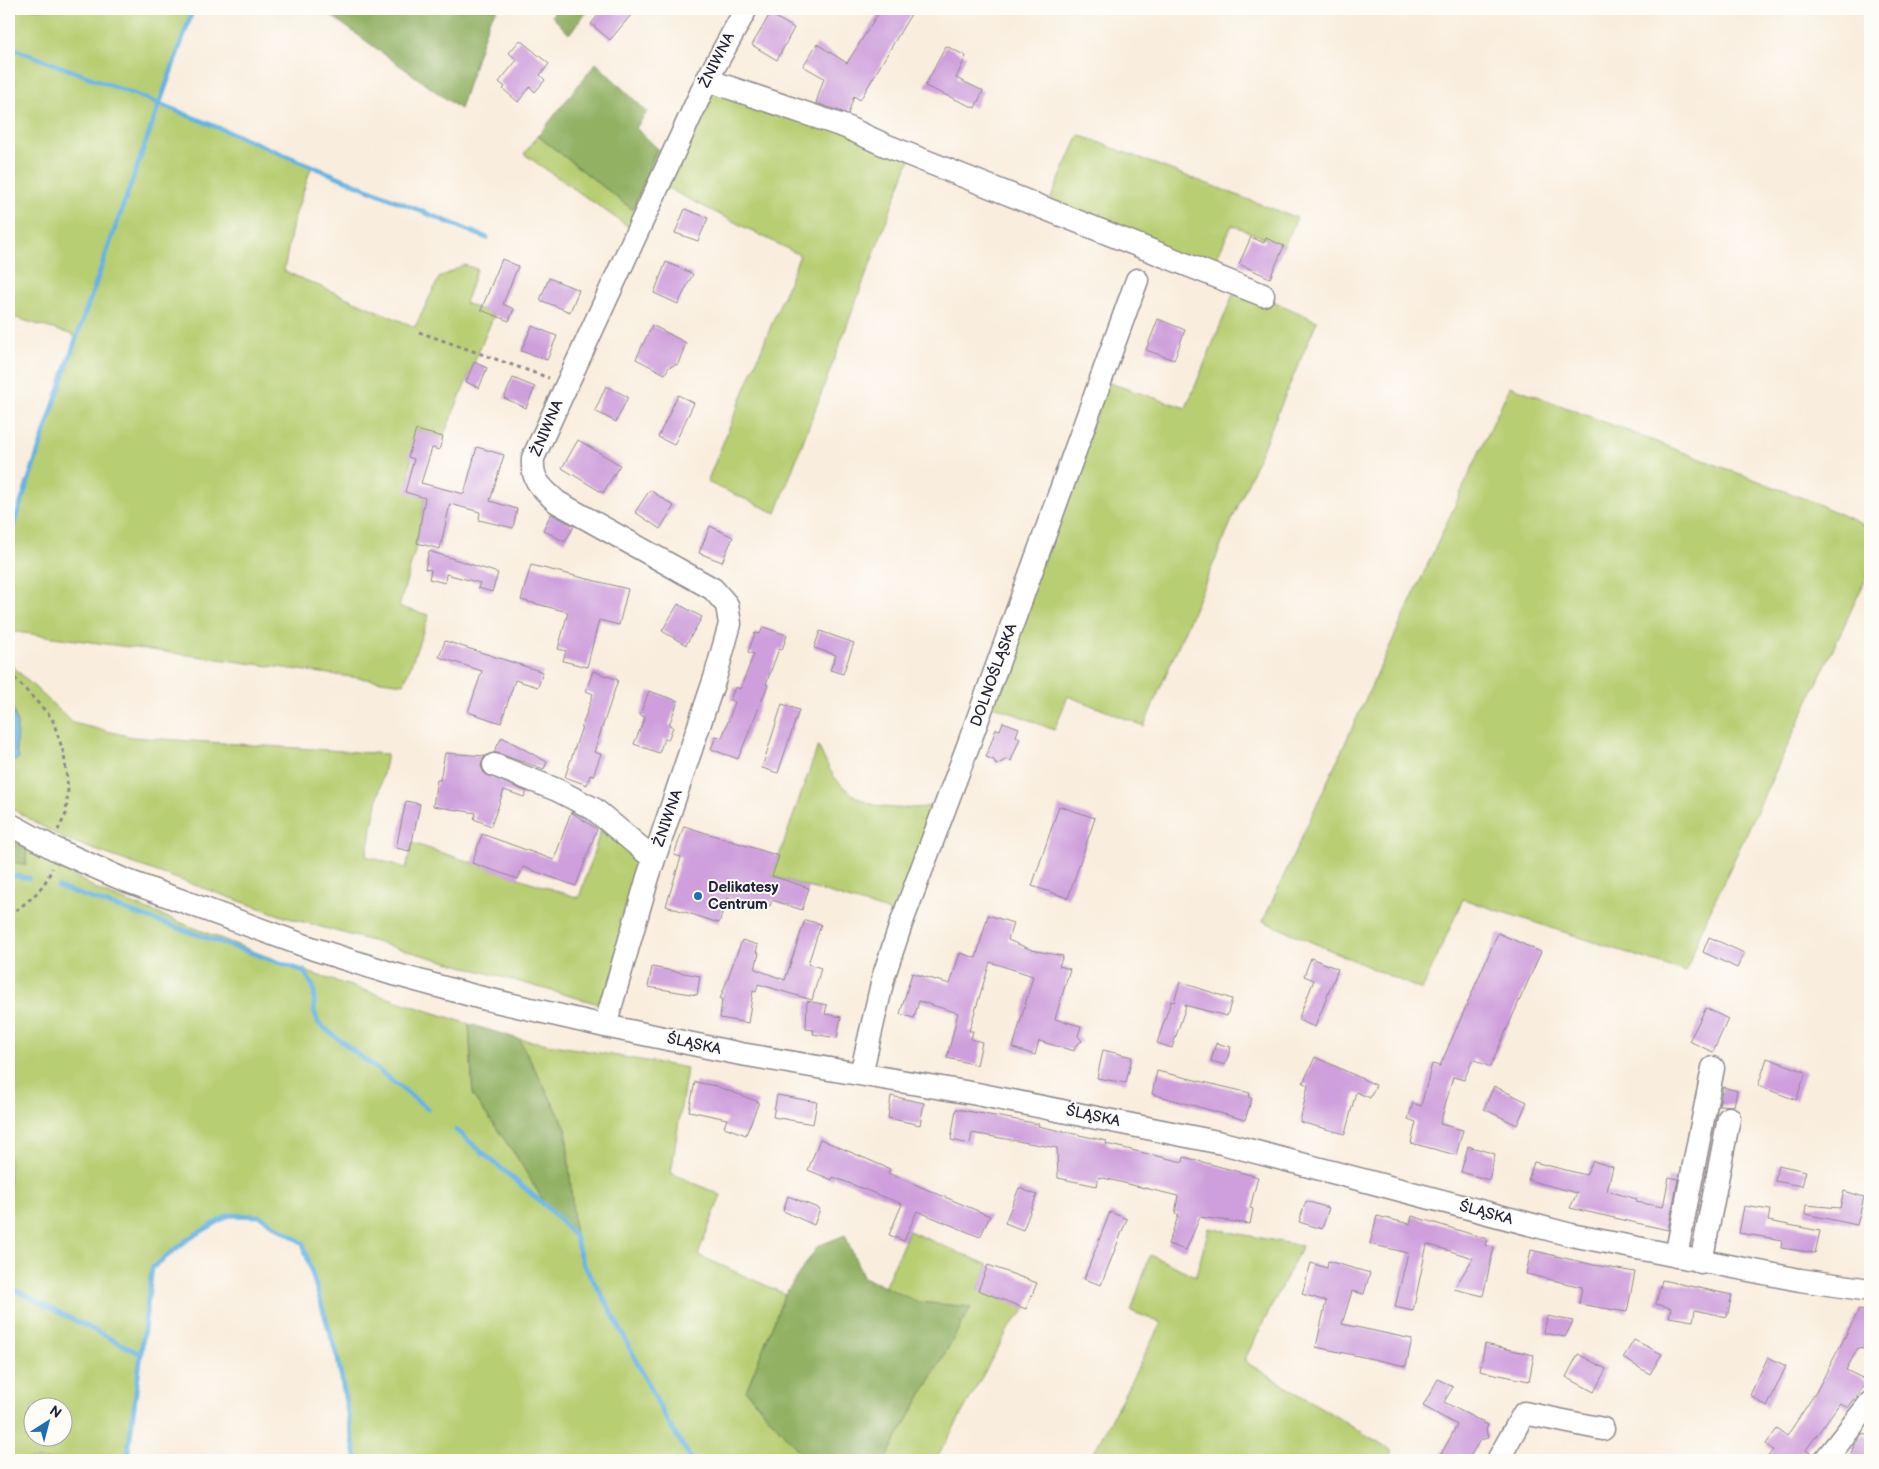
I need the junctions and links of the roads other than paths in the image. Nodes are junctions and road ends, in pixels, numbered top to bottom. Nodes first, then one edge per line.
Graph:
1 (746, 9) edge
2 (707, 80) junction
3 (1137, 280) dead end
4 (1263, 295) dead end
5 (494, 765) dead end
6 (9, 824) edge
7 (654, 859) junction
8 (605, 1026) junction
9 (1713, 1068) dead end
10 (860, 1074) junction
11 (1729, 1118) dead end
12 (1676, 1256) junction
13 (1701, 1262) junction
14 (1870, 1290) edge
15 (1870, 1403) edge
16 (1603, 1429) dead end
17 (1498, 1460) edge
18 (1825, 1460) edge

1 - 2 street, ŻNIWNA
2 - 4 street
2 - 7 street, ŻNIWNA
3 - 10 street, DOLNOŚLĄSKA
5 - 7 street, ŻNIWNA
6 - 8 street, ŚLĄSKA
7 - 8 street, ŻNIWNA
8 - 10 street, ŚLĄSKA
9 - 12 street
10 - 12 street, ŚLĄSKA
11 - 13 street
12 - 13 street, ŚLĄSKA
13 - 14 street, ŚLĄSKA
15 - 18 street
16 - 17 street

